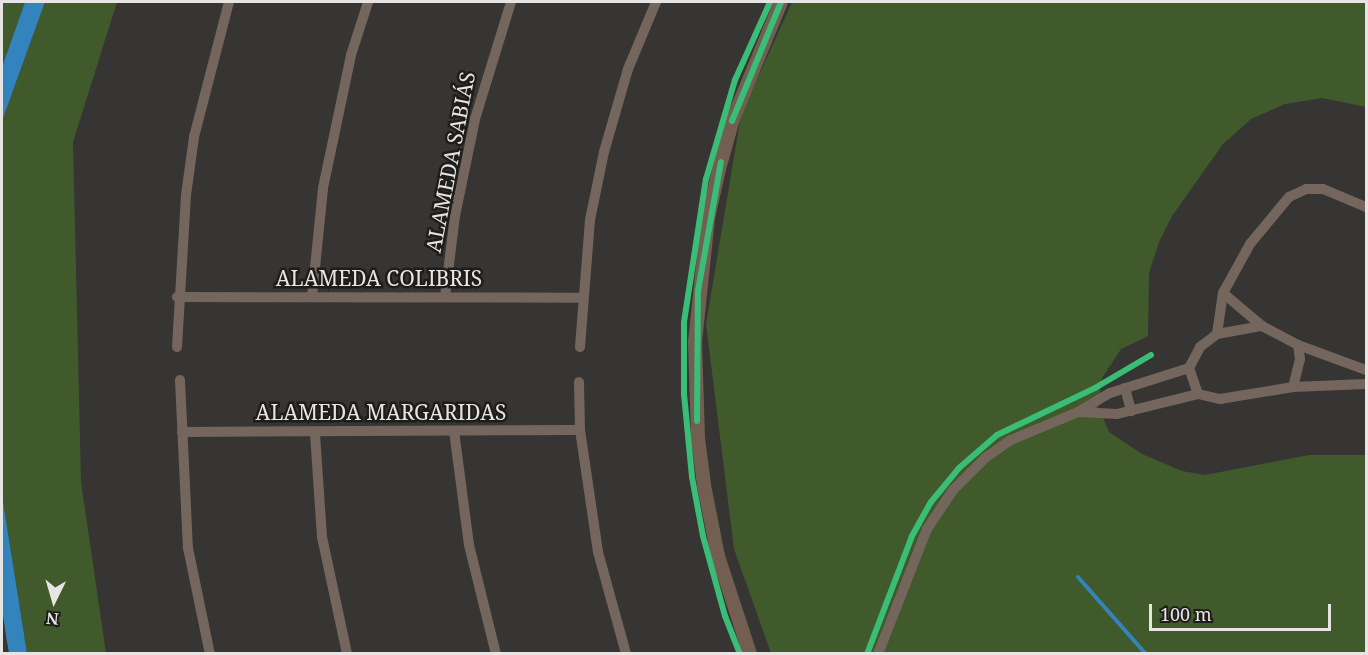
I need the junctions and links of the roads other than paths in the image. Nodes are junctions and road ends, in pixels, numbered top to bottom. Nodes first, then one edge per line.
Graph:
1 (229, 2) edge
2 (368, 2) edge
3 (511, 2) edge
4 (656, 2) edge
5 (781, 2) edge
6 (1366, 207) edge
7 (1223, 293) junction
8 (177, 297) junction
9 (312, 297) junction
10 (445, 297) junction
11 (581, 298) junction
12 (1262, 326) junction
13 (1217, 334) junction
14 (1298, 345) junction
15 (177, 347) dead end
16 (580, 347) dead end
17 (1189, 368) junction
18 (1366, 370) edge
19 (180, 380) dead end
20 (579, 382) dead end
21 (1366, 384) edge
22 (1293, 387) junction
23 (1125, 388) junction
24 (1198, 394) junction
25 (1131, 411) junction
26 (1078, 412) junction
27 (580, 430) junction
28 (454, 431) junction
29 (182, 432) junction
30 (315, 434) junction
31 (210, 654) edge
32 (347, 654) edge
33 (496, 654) edge
34 (626, 654) edge
35 (750, 654) edge
36 (878, 654) edge

1 - 8 street
2 - 9 street
3 - 10 street, ALAMEDA SABIÁS
4 - 11 street
5 - 35 street
6 - 7 street
7 - 12 street
7 - 13 street
8 - 9 street, ALAMEDA COLIBRIS
8 - 15 street
9 - 10 street, ALAMEDA COLIBRIS
10 - 11 street, ALAMEDA COLIBRIS
11 - 16 street
12 - 13 street
12 - 14 street
13 - 17 street
14 - 18 street
14 - 22 street
17 - 23 street
17 - 24 street
19 - 29 street
20 - 27 street
21 - 22 street
22 - 24 street
23 - 25 street
23 - 26 street
24 - 25 street
25 - 26 street
26 - 36 street
27 - 28 street, ALAMEDA MARGARIDAS
27 - 34 street
28 - 30 street, ALAMEDA MARGARIDAS
28 - 33 street
29 - 30 street, ALAMEDA MARGARIDAS
29 - 31 street
30 - 32 street

